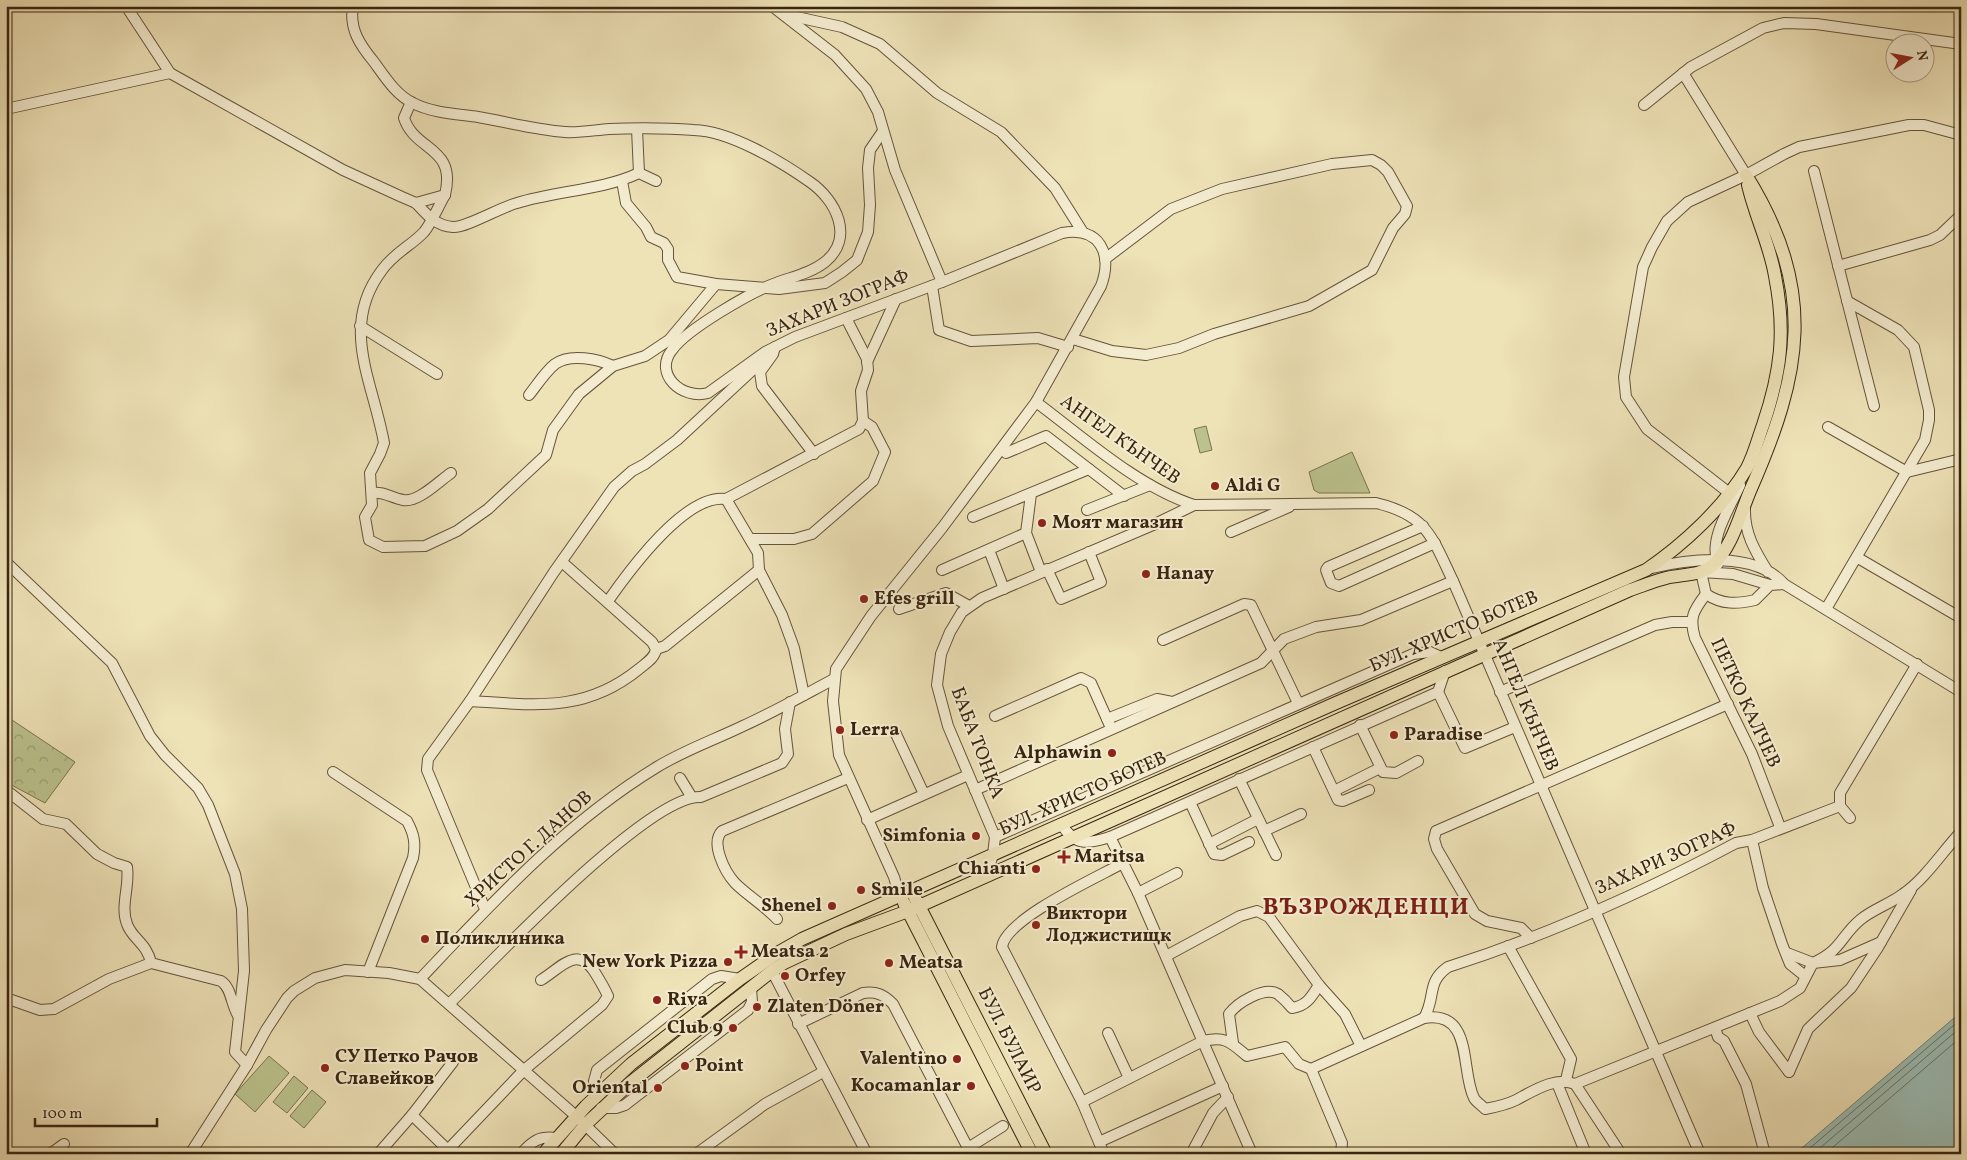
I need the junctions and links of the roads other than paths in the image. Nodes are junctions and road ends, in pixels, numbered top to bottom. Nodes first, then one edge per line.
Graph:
1 (126, 6) edge
2 (353, 6) edge
3 (772, 6) edge
4 (783, 14) junction
5 (1961, 44) edge
6 (1683, 72) junction
7 (170, 73) junction
8 (411, 102) junction
9 (1644, 105) dead end
10 (6, 109) edge
11 (637, 129) junction
12 (883, 131) junction
13 (1961, 135) edge
14 (1814, 172) dead end
15 (639, 174) junction
16 (1746, 175) junction
17 (622, 181) junction
18 (656, 181) dead end
19 (445, 195) junction
20 (416, 202) junction
21 (1961, 215) edge
22 (431, 219) junction
23 (1082, 231) junction
24 (1105, 259) junction
25 (1838, 266) junction
26 (716, 284) junction
27 (937, 284) junction
28 (761, 289) junction
29 (896, 299) junction
30 (1847, 301) junction
31 (846, 318) junction
32 (360, 326) junction
33 (1071, 343) junction
34 (770, 349) junction
35 (867, 362) junction
36 (613, 366) junction
37 (437, 374) dead end
38 (529, 395) dead end
39 (1036, 402) junction
40 (1874, 406) dead end
41 (863, 421) junction
42 (1828, 427) dead end
43 (814, 454) junction
44 (1006, 454) dead end
45 (1961, 459) edge
46 (1748, 466) junction
47 (1089, 469) junction
48 (1907, 472) junction
49 (451, 473) dead end
50 (1150, 485) junction
51 (1728, 492) junction
52 (372, 494) junction
53 (1031, 494) junction
54 (1124, 496) junction
55 (726, 499) junction
56 (1746, 502) junction
57 (1194, 505) junction
58 (1292, 505) junction
59 (1087, 510) dead end
60 (973, 517) dead end
61 (1423, 526) junction
62 (1231, 532) dead end
63 (1026, 533) junction
64 (750, 539) junction
65 (1435, 543) junction
66 (989, 550) junction
67 (1090, 552) junction
68 (1858, 558) junction
69 (6, 562) edge
70 (562, 562) junction
71 (1719, 566) junction
72 (759, 570) junction
73 (942, 570) dead end
74 (1646, 570) junction
75 (1044, 571) junction
76 (1701, 572) junction
77 (1768, 572) junction
78 (1453, 581) junction
79 (1784, 584) junction
80 (1770, 585) junction
81 (1004, 589) junction
82 (1706, 594) junction
83 (608, 601) junction
84 (970, 606) junction
85 (1826, 609) junction
86 (899, 610) dead end
87 (1961, 618) edge
88 (1690, 622) junction
89 (1163, 640) dead end
90 (1478, 642) junction
91 (656, 649) junction
92 (1273, 652) junction
93 (1484, 654) junction
94 (1441, 657) junction
95 (1917, 664) junction
96 (1445, 671) junction
97 (834, 679) junction
98 (1438, 692) junction
99 (1500, 692) junction
100 (1961, 692) edge
101 (804, 695) junction
102 (470, 701) junction
103 (790, 702) junction
104 (1298, 703) junction
105 (1728, 704) junction
106 (995, 716) dead end
107 (1109, 723) junction
108 (1360, 725) junction
109 (1515, 727) junction
110 (896, 734) dead end
111 (1312, 747) junction
112 (1418, 761) dead end
113 (1380, 768) junction
114 (333, 772) dead end
115 (968, 774) junction
116 (680, 778) dead end
117 (848, 778) junction
118 (1239, 779) junction
119 (1541, 786) junction
120 (6, 790) edge
121 (975, 790) junction
122 (1369, 790) dead end
123 (1334, 791) junction
124 (924, 794) junction
125 (691, 796) junction
126 (1190, 802) junction
127 (1840, 806) junction
128 (1301, 814) dead end
129 (1850, 818) dead end
130 (1258, 819) junction
131 (867, 820) junction
132 (1062, 825) junction
133 (1780, 827) junction
134 (1264, 831) junction
135 (1961, 832) edge
136 (995, 837) junction
137 (1070, 837) junction
138 (1110, 837) junction
139 (1752, 840) junction
140 (1249, 842) dead end
141 (1209, 844) junction
142 (993, 854) junction
143 (1276, 855) dead end
144 (1123, 863) junction
145 (1177, 873) dead end
146 (986, 875) junction
147 (1914, 885) junction
148 (1138, 893) junction
149 (906, 894) junction
150 (913, 908) junction
151 (485, 909) junction
152 (1594, 910) junction
153 (777, 919) dead end
154 (1531, 938) junction
155 (1881, 942) junction
156 (1508, 946) junction
157 (1787, 953) junction
158 (1166, 956) junction
159 (151, 963) junction
160 (1813, 963) junction
161 (772, 971) junction
162 (368, 972) junction
163 (1805, 976) junction
164 (420, 979) junction
165 (740, 979) junction
166 (541, 980) dead end
167 (1320, 985) junction
168 (6, 998) edge
169 (449, 1004) junction
170 (1750, 1013) junction
171 (239, 1017) junction
172 (1424, 1018) junction
173 (798, 1024) junction
174 (1715, 1028) junction
175 (1108, 1033) dead end
176 (1203, 1040) junction
177 (1233, 1043) junction
178 (1361, 1046) junction
179 (1656, 1051) junction
180 (453, 1062) dead end
181 (247, 1065) junction
182 (1311, 1068) junction
183 (524, 1070) junction
184 (823, 1072) junction
185 (1129, 1078) junction
186 (1566, 1083) junction
187 (1223, 1086) junction
188 (596, 1095) junction
189 (1228, 1098) junction
190 (1082, 1102) junction
191 (412, 1115) junction
192 (580, 1120) junction
193 (1003, 1126) dead end
194 (556, 1138) junction
195 (1099, 1142) junction
196 (64, 1144) dead end
197 (968, 1151) edge
198 (446, 1152) edge
199 (565, 1152) edge
200 (50, 1154) edge
201 (190, 1154) edge
202 (378, 1154) edge
203 (521, 1154) edge
204 (543, 1154) edge
205 (615, 1154) edge
206 (696, 1154) edge
207 (867, 1154) edge
208 (1032, 1154) edge
209 (1046, 1154) edge
210 (1104, 1154) edge
211 (1191, 1154) edge
212 (1252, 1154) edge
213 (1341, 1154) edge
214 (1586, 1154) edge
215 (1621, 1154) edge
216 (1700, 1154) edge
217 (1765, 1154) edge

1 - 7 street
2 - 8 street, ЗАХАРИ ЗОГРАФ
3 - 4 street
4 - 12 street
4 - 23 street
5 - 6 street
6 - 9 street
6 - 16 street
7 - 10 street
7 - 20 street
8 - 11 street, ЗАХАРИ ЗОГРАФ
8 - 19 street
11 - 15 street
11 - 28 street, ЗАХАРИ ЗОГРАФ
12 - 27 street
12 - 28 street
13 - 16 street
14 - 25 street
15 - 17 street
15 - 18 street
16 - 46 main road, БУЛ. ХРИСТО БОТЕВ
16 - 51 street
16 - 56 main road, БУЛ. ХРИСТО БОТЕВ
17 - 22 street
17 - 26 street
19 - 20 street
19 - 22 street
20 - 22 street
21 - 25 street
22 - 32 street
23 - 24 street
23 - 27 street, ЗАХАРИ ЗОГРАФ
24 - 33 street
24 - 33 street
25 - 30 street
26 - 28 street
26 - 36 street
27 - 29 street, ЗАХАРИ ЗОГРАФ
27 - 33 street
28 - 34 street, ЗАХАРИ ЗОГРАФ
29 - 31 street, ЗАХАРИ ЗОГРАФ
29 - 35 street
30 - 40 street
30 - 48 street
31 - 34 street, ЗАХАРИ ЗОГРАФ
31 - 35 street
32 - 37 street
32 - 52 street
33 - 39 street
34 - 43 street
34 - 70 street
35 - 41 street
36 - 38 street
36 - 52 street
39 - 50 street, АНГЕЛ КЪНЧЕВ
39 - 97 street
41 - 43 street
41 - 64 street
42 - 48 street
43 - 55 street
44 - 47 street
45 - 48 street
46 - 51 main road, БУЛ. ХРИСТО БОТЕВ
46 - 71 street
47 - 53 street
47 - 54 street
48 - 68 street
49 - 52 street
50 - 54 street
50 - 57 street, АНГЕЛ КЪНЧЕВ
51 - 74 main road, БУЛ. ХРИСТО БОТЕВ
53 - 60 street
53 - 63 street
54 - 59 street
55 - 64 street
55 - 83 street
56 - 71 main road, БУЛ. ХРИСТО БОТЕВ
56 - 77 street
57 - 58 street, АНГЕЛ КЪНЧЕВ
57 - 67 street, БАБА ТОНКА
58 - 61 street, АНГЕЛ КЪНЧЕВ
58 - 62 street
61 - 65 street, АНГЕЛ КЪНЧЕВ
61 - 65 street
63 - 66 street
63 - 75 street
64 - 72 street
65 - 78 street, АНГЕЛ КЪНЧЕВ
66 - 73 street
66 - 81 street
67 - 75 street, БАБА ТОНКА
67 - 75 street
68 - 85 street
68 - 87 street
69 - 171 street
70 - 83 street
70 - 102 street
71 - 74 street
71 - 76 main road, БУЛ. ХРИСТО БОТЕВ
71 - 77 street
71 - 80 street
72 - 91 street
72 - 101 street
74 - 90 main road, БУЛ. ХРИСТО БОТЕВ
75 - 81 street, БАБА ТОНКА
76 - 82 street
76 - 93 main road, БУЛ. ХРИСТО БОТЕВ
77 - 79 street
78 - 90 street, АНГЕЛ КЪНЧЕВ
78 - 92 street
79 - 80 street
79 - 85 street
80 - 82 street
81 - 84 street, БАБА ТОНКА
82 - 88 street, ПЕТКО КАЛЧЕВ
83 - 91 street
84 - 86 street
84 - 115 street, БАБА ТОНКА
85 - 95 street
88 - 99 street
88 - 105 street, ПЕТКО КАЛЧЕВ
89 - 92 street
90 - 93 street, АНГЕЛ КЪНЧЕВ
90 - 94 main road, БУЛ. ХРИСТО БОТЕВ
91 - 102 street
92 - 104 street
92 - 107 street
93 - 96 main road, БУЛ. ХРИСТО БОТЕВ
93 - 99 street, АНГЕЛ КЪНЧЕВ
94 - 104 street
94 - 132 main road, БУЛ. ХРИСТО БОТЕВ
95 - 100 street
95 - 127 street
96 - 98 street
96 - 137 main road, БУЛ. ХРИСТО БОТЕВ
97 - 101 street, ХРИСТО Г. ДАНОВ
97 - 117 street
98 - 108 street
98 - 109 street
99 - 109 street, АНГЕЛ КЪНЧЕВ
101 - 103 street, ХРИСТО Г. ДАНОВ
102 - 151 street
103 - 125 street
103 - 151 street, ХРИСТО Г. ДАНОВ
104 - 136 street
105 - 119 street
105 - 133 street, ПЕТКО КАЛЧЕВ
106 - 107 street
107 - 121 street
108 - 111 street
108 - 113 street
109 - 119 street, АНГЕЛ КЪНЧЕВ
110 - 124 street
111 - 118 street
111 - 123 street
112 - 113 street
113 - 123 street
114 - 162 street
115 - 121 street, БАБА ТОНКА
115 - 124 street
116 - 125 street
117 - 131 street
117 - 153 street
118 - 126 street
118 - 130 street
119 - 152 street, АНГЕЛ КЪНЧЕВ
119 - 154 street
120 - 159 street
121 - 136 street, БАБА ТОНКА
122 - 123 street
124 - 131 street
125 - 169 street
126 - 138 street
126 - 141 street
127 - 129 street
127 - 133 street, ЗАХАРИ ЗОГРАФ
128 - 134 street
130 - 134 street
130 - 141 street
131 - 149 street
132 - 137 street
132 - 142 main road, БУЛ. ХРИСТО БОТЕВ
133 - 139 street, ЗАХАРИ ЗОГРАФ
134 - 143 street
135 - 147 street
136 - 142 street, БАБА ТОНКА
137 - 138 street
137 - 146 main road, БУЛ. ХРИСТО БОТЕВ
138 - 144 street
139 - 152 street, ЗАХАРИ ЗОГРАФ
139 - 157 street
140 - 141 street
142 - 146 street, БАБА ТОНКА
142 - 149 main road, БУЛ. ХРИСТО БОТЕВ
144 - 148 street
144 - 190 street
145 - 148 street
146 - 150 main road, БУЛ. ХРИСТО БОТЕВ
147 - 155 street
147 - 160 street
148 - 158 street
149 - 150 main road, БУЛ. БУЛАИР
149 - 165 main road, БУЛ. ХРИСТО БОТЕВ
150 - 161 main road, БУЛ. ХРИСТО БОТЕВ
150 - 208 main road, БУЛ. БУЛАИР
150 - 209 main road, БУЛ. БУЛАИР
151 - 164 street, ХРИСТО Г. ДАНОВ
152 - 154 street, ЗАХАРИ ЗОГРАФ
152 - 179 street, АНГЕЛ КЪНЧЕВ
154 - 156 street, ЗАХАРИ ЗОГРАФ
155 - 160 street
155 - 170 street
156 - 172 street, ЗАХАРИ ЗОГРАФ
156 - 186 street
157 - 160 street
157 - 163 street
158 - 167 street
158 - 176 street
159 - 168 street
159 - 171 street
160 - 163 street
161 - 173 street
161 - 192 main road, БУЛ. ХРИСТО БОТЕВ
162 - 164 street
162 - 181 street
163 - 170 street
164 - 169 street
165 - 188 main road, БУЛ. ХРИСТО БОТЕВ
165 - 188 street
166 - 183 street
167 - 177 street
167 - 178 street
169 - 183 street
170 - 174 street
171 - 181 street
172 - 178 street
172 - 186 street
173 - 184 street
173 - 197 street
174 - 179 street
174 - 217 street
175 - 185 street
176 - 177 street
176 - 185 street
176 - 187 street
177 - 182 street
178 - 182 street
179 - 186 street
179 - 216 street, АНГЕЛ КЪНЧЕВ
180 - 191 street
181 - 201 street
182 - 213 street
183 - 192 street
183 - 198 street
184 - 206 street
184 - 207 street
185 - 190 street
186 - 214 street
186 - 215 street
187 - 189 street
187 - 195 street
188 - 192 main road, БУЛ. ХРИСТО БОТЕВ
189 - 211 street
189 - 212 street
190 - 195 street
191 - 198 street
191 - 202 street
192 - 194 main road, БУЛ. ХРИСТО БОТЕВ
192 - 199 main road, БУЛ. ХРИСТО БОТЕВ
192 - 205 street
193 - 197 street
194 - 203 street
194 - 204 main road, БУЛ. ХРИСТО БОТЕВ
195 - 210 street
196 - 200 street

